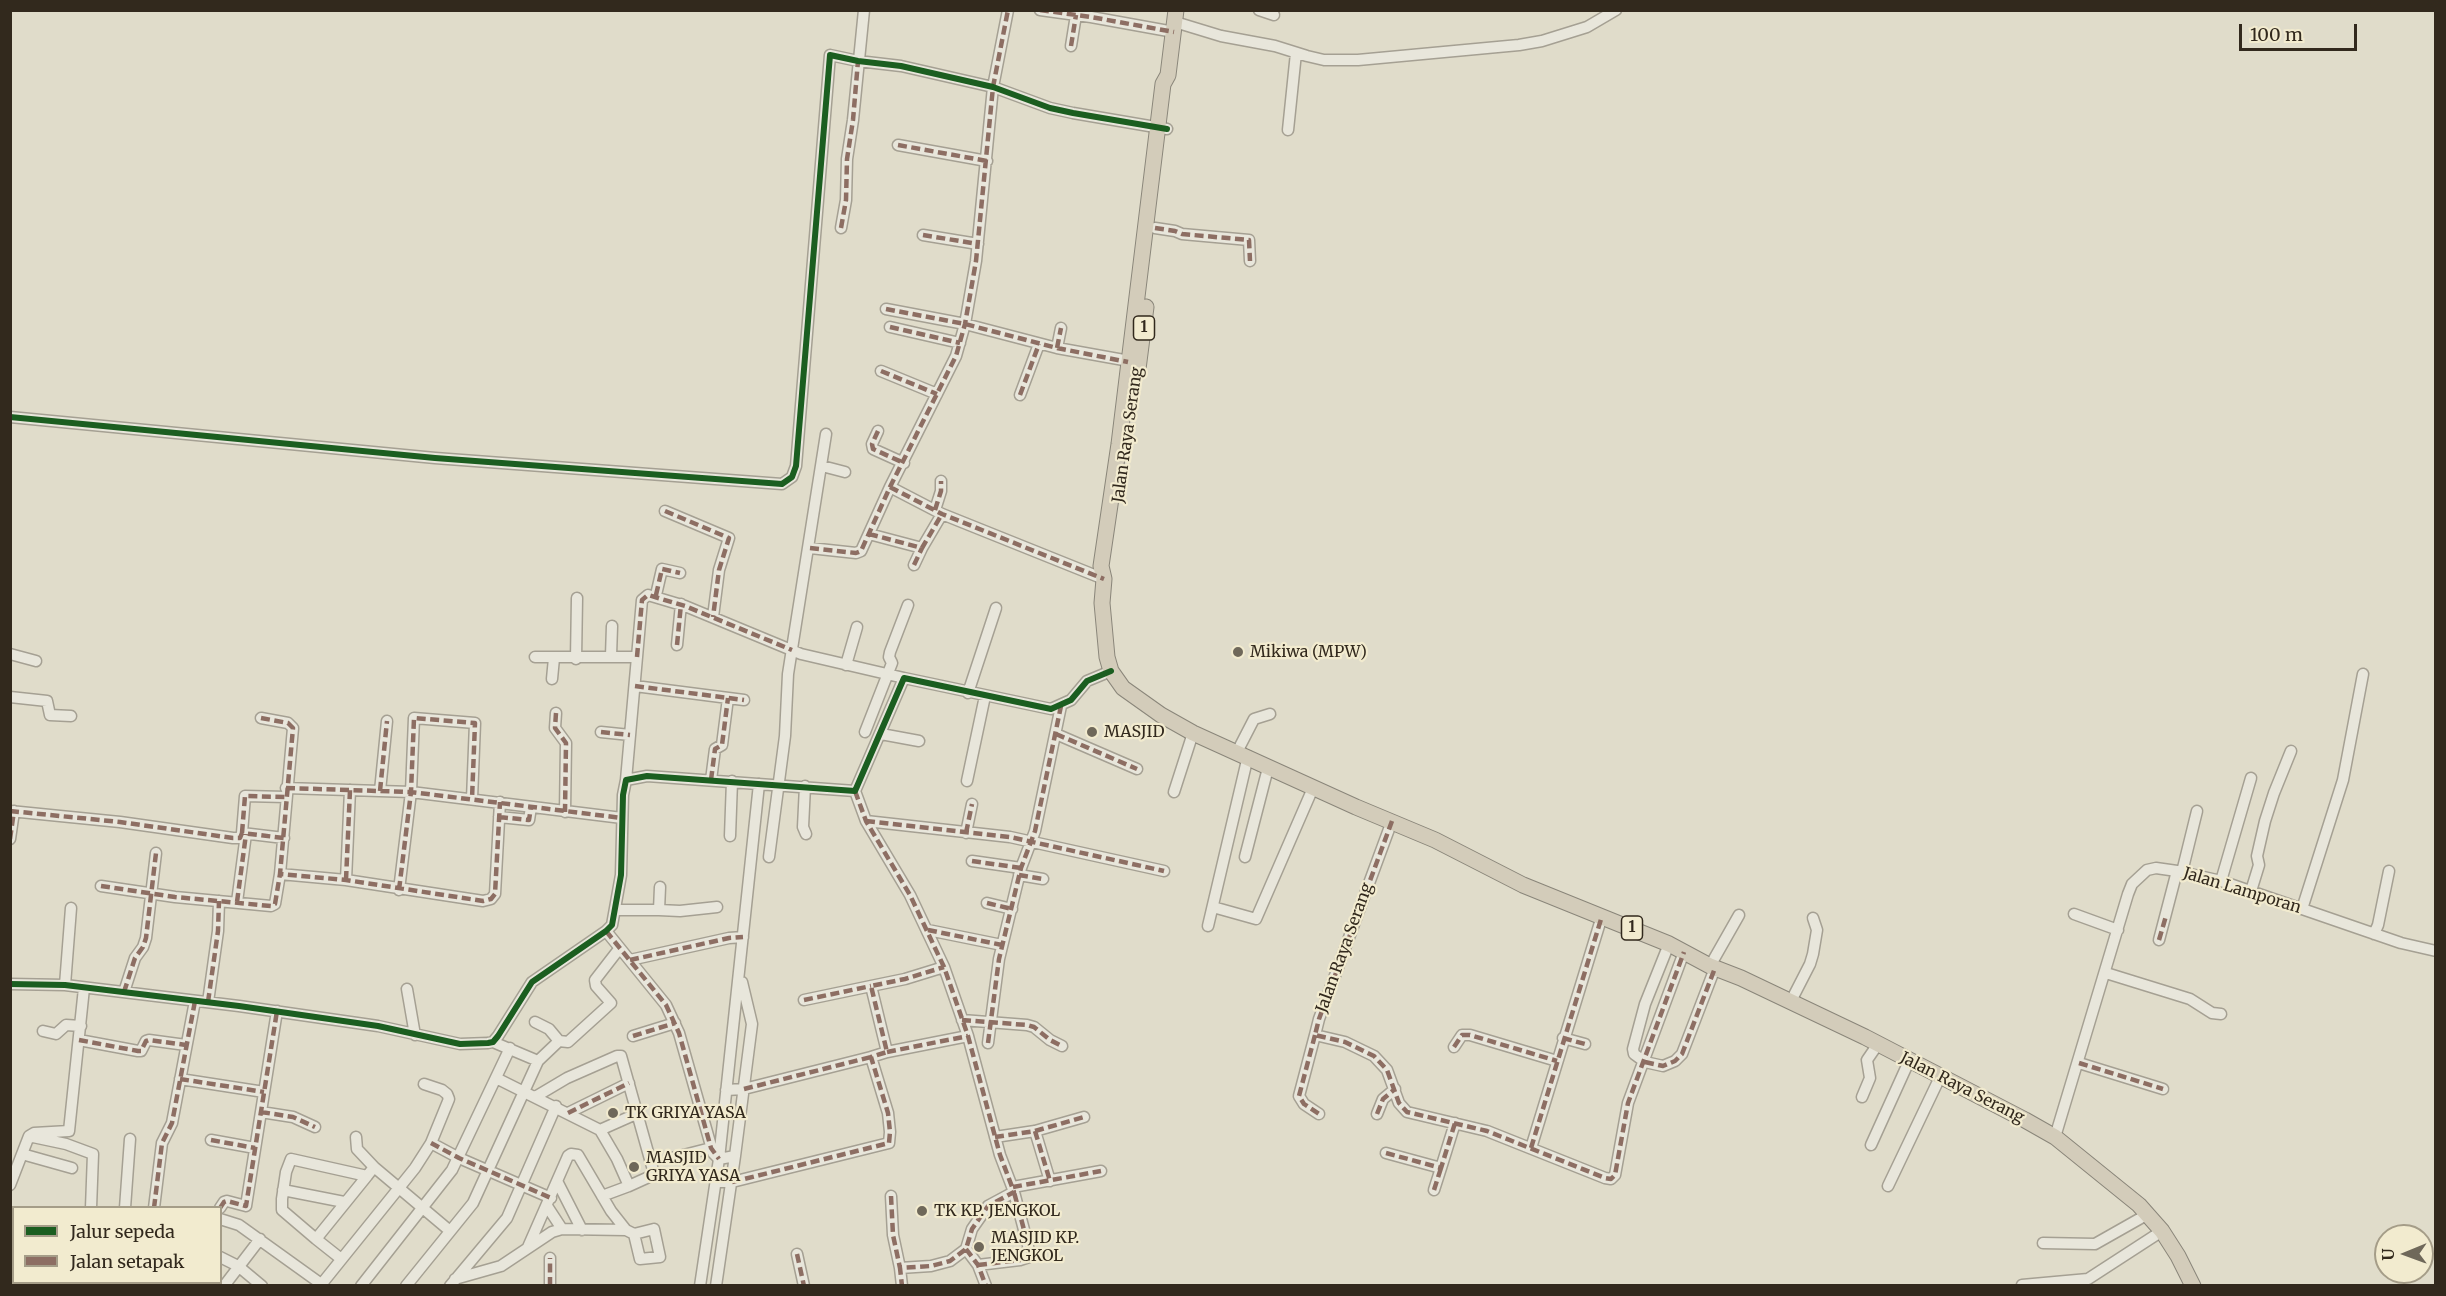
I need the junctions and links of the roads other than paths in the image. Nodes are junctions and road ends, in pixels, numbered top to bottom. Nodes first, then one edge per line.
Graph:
1 (864, 10) edge
2 (1008, 10) edge
3 (1040, 10) edge
4 (1259, 10) edge
5 (1616, 10) edge
6 (1076, 15) junction
7 (1274, 15) dead end
8 (1175, 22) edge
9 (1071, 46) dead end
10 (1296, 53) junction
11 (858, 61) junction
12 (993, 87) junction
13 (1163, 129) junction
14 (1288, 130) dead end
15 (898, 145) dead end
16 (987, 161) junction
17 (841, 228) dead end
18 (1155, 228) junction
19 (923, 235) dead end
20 (978, 244) junction
21 (1250, 261) dead end
22 (886, 309) dead end
23 (965, 324) junction
24 (890, 327) dead end
25 (1060, 328) dead end
26 (960, 343) junction
27 (1039, 344) junction
28 (1057, 348) junction
29 (1133, 362) junction
30 (881, 371) dead end
31 (937, 394) junction
32 (1020, 395) dead end
33 (10, 417) edge
34 (878, 431) dead end
35 (826, 434) dead end
36 (904, 463) junction
37 (822, 466) junction
38 (845, 472) dead end
39 (941, 481) dead end
40 (890, 487) junction
41 (665, 511) dead end
42 (939, 512) junction
43 (869, 534) junction
44 (810, 548) junction
45 (922, 548) junction
46 (914, 565) dead end
47 (680, 573) dead end
48 (1104, 579) junction
49 (656, 596) junction
50 (577, 598) dead end
51 (681, 604) junction
52 (908, 605) dead end
53 (996, 608) dead end
54 (713, 617) junction
55 (612, 627) dead end
56 (857, 627) dead end
57 (677, 645) dead end
58 (792, 650) junction
59 (10, 654) edge
60 (611, 656) junction
61 (535, 657) dead end
62 (637, 657) junction
63 (554, 658) junction
64 (576, 658) junction
65 (36, 661) dead end
66 (846, 665) junction
67 (1111, 671) junction
68 (2363, 674) dead end
69 (888, 675) junction
70 (904, 678) junction
71 (552, 679) dead end
72 (635, 687) junction
73 (968, 693) junction
74 (985, 696) junction
75 (10, 697) edge
76 (728, 698) junction
77 (744, 700) dead end
78 (1061, 706) junction
79 (556, 713) dead end
80 (1270, 714) dead end
81 (71, 716) dead end
82 (261, 718) dead end
83 (387, 722) dead end
84 (601, 732) dead end
85 (865, 732) dead end
86 (1193, 733) junction
87 (880, 734) junction
88 (1056, 734) junction
89 (630, 735) junction
90 (919, 741) dead end
91 (2291, 751) dead end
92 (1242, 754) junction
93 (1268, 768) junction
94 (1137, 769) dead end
95 (2251, 778) dead end
96 (626, 780) junction
97 (711, 780) junction
98 (732, 781) junction
99 (967, 781) dead end
100 (759, 784) junction
101 (780, 784) junction
102 (805, 786) junction
103 (1313, 788) junction
104 (350, 790) junction
105 (380, 791) junction
106 (855, 791) junction
107 (286, 792) junction
108 (411, 792) junction
109 (1174, 792) dead end
110 (472, 799) junction
111 (776, 800) junction
112 (500, 802) junction
113 (972, 804) dead end
114 (531, 807) junction
115 (12, 811) edge
116 (2197, 811) dead end
117 (565, 812) junction
118 (499, 817) junction
119 (622, 818) junction
120 (755, 821) junction
121 (866, 821) junction
122 (1392, 821) junction
123 (244, 833) junction
124 (966, 833) junction
125 (806, 834) dead end
126 (730, 836) dead end
127 (284, 838) junction
128 (10, 839) edge
129 (1029, 842) junction
130 (156, 854) dead end
131 (1245, 856) dead end
132 (770, 857) dead end
133 (972, 861) dead end
134 (1020, 871) junction
135 (1164, 871) dead end
136 (2180, 871) junction
137 (2389, 871) dead end
138 (280, 874) junction
139 (1043, 879) dead end
140 (346, 880) junction
141 (2221, 881) junction
142 (101, 886) dead end
143 (660, 887) dead end
144 (399, 890) junction
145 (2251, 891) junction
146 (152, 893) junction
147 (219, 901) junction
148 (237, 902) junction
149 (987, 903) dead end
150 (717, 907) dead end
151 (1214, 907) junction
152 (71, 908) dead end
153 (1012, 909) junction
154 (2302, 909) junction
155 (616, 910) junction
156 (659, 910) junction
157 (2074, 914) dead end
158 (1739, 915) dead end
159 (1602, 916) junction
160 (1813, 918) dead end
161 (1208, 926) dead end
162 (928, 930) junction
163 (2118, 930) junction
164 (606, 931) junction
165 (2374, 934) junction
166 (742, 937) junction
167 (2159, 940) dead end
168 (1670, 944) junction
169 (1002, 945) junction
170 (619, 949) junction
171 (2436, 951) edge
172 (1684, 952) junction
173 (630, 960) junction
174 (944, 967) junction
175 (1712, 967) junction
176 (2106, 973) junction
177 (740, 975) junction
178 (10, 984) edge
179 (65, 985) junction
180 (871, 986) junction
181 (84, 987) junction
182 (407, 989) dead end
183 (124, 992) junction
184 (804, 1000) dead end
185 (195, 1001) junction
186 (1791, 1001) junction
187 (208, 1002) junction
188 (277, 1011) junction
189 (2222, 1014) dead end
190 (962, 1020) junction
191 (990, 1021) junction
192 (535, 1022) dead end
193 (675, 1023) junction
194 (81, 1026) junction
195 (44, 1031) dead end
196 (415, 1035) junction
197 (1315, 1035) junction
198 (633, 1036) dead end
199 (968, 1036) junction
200 (1563, 1038) junction
201 (79, 1040) junction
202 (559, 1041) junction
203 (493, 1042) junction
204 (988, 1043) dead end
205 (1585, 1044) dead end
206 (1878, 1044) junction
207 (186, 1045) junction
208 (1062, 1046) dead end
209 (1454, 1047) dead end
210 (510, 1048) junction
211 (887, 1052) junction
212 (871, 1057) junction
213 (1910, 1059) junction
214 (538, 1061) junction
215 (1557, 1061) junction
216 (1645, 1062) junction
217 (2079, 1063) junction
218 (1941, 1075) junction
219 (496, 1078) junction
220 (180, 1079) junction
221 (628, 1083) junction
222 (424, 1084) dead end
223 (744, 1089) junction
224 (1395, 1089) junction
225 (2163, 1089) dead end
226 (726, 1090) junction
227 (264, 1092) junction
228 (524, 1092) junction
229 (535, 1097) junction
230 (1862, 1097) dead end
231 (556, 1106) junction
232 (261, 1112) junction
233 (568, 1113) junction
234 (636, 1114) junction
235 (1319, 1114) dead end
236 (1377, 1114) dead end
237 (1084, 1117) dead end
238 (1455, 1123) junction
239 (315, 1127) dead end
240 (600, 1130) junction
241 (66, 1131) junction
242 (1035, 1131) junction
243 (29, 1136) junction
244 (356, 1137) dead end
245 (995, 1137) junction
246 (2055, 1137) junction
247 (130, 1139) dead end
248 (211, 1140) dead end
249 (431, 1143) junction
250 (66, 1144) junction
251 (1871, 1145) dead end
252 (255, 1148) junction
253 (711, 1148) junction
254 (1531, 1148) junction
255 (1386, 1153) dead end
256 (22, 1154) junction
257 (735, 1156) junction
258 (459, 1158) junction
259 (672, 1158) dead end
260 (719, 1159) junction
261 (72, 1168) dead end
262 (1441, 1168) junction
263 (371, 1171) junction
264 (489, 1171) junction
265 (1101, 1172) dead end
266 (557, 1181) junction
267 (1050, 1181) junction
268 (716, 1182) junction
269 (732, 1182) junction
270 (10, 1185) edge
271 (399, 1186) junction
272 (522, 1186) junction
273 (629, 1186) junction
274 (1888, 1186) dead end
275 (1013, 1189) junction
276 (283, 1190) junction
277 (1434, 1190) dead end
278 (602, 1196) junction
279 (891, 1196) dead end
280 (344, 1202) junction
281 (549, 1202) junction
282 (91, 1206) edge
283 (125, 1206) edge
284 (154, 1206) edge
285 (221, 1206) edge
286 (423, 1208) junction
287 (2148, 1214) junction
288 (222, 1220) edge
289 (561, 1229) junction
290 (582, 1230) junction
291 (450, 1231) junction
292 (2162, 1231) junction
293 (260, 1239) junction
294 (316, 1239) junction
295 (2043, 1243) dead end
296 (528, 1247) junction
297 (966, 1249) junction
298 (797, 1254) dead end
299 (222, 1258) edge
300 (340, 1258) junction
301 (550, 1258) dead end
302 (978, 1265) junction
303 (238, 1266) junction
304 (900, 1268) junction
305 (452, 1282) edge
306 (550, 1283) edge
307 (322, 1285) edge
308 (2022, 1285) edge
309 (224, 1286) edge
310 (262, 1286) edge
311 (361, 1286) edge
312 (406, 1286) edge
313 (537, 1286) edge
314 (700, 1286) edge
315 (716, 1286) edge
316 (804, 1286) edge
317 (902, 1286) edge
318 (986, 1286) edge
319 (2193, 1286) edge

1 - 11 street
2 - 12 street
3 - 6 street
4 - 7 street
5 - 10 street
6 - 8 street
6 - 9 street
8 - 10 street
8 - 13 highway, Jalan Raya Serang / 1
10 - 14 street
11 - 12 street
11 - 17 street
11 - 33 street
12 - 13 street
12 - 16 street
13 - 18 highway, Jalan Raya Serang / 1
13 - 29 highway, Jalan Raya Serang / 1
15 - 16 street
16 - 20 street
18 - 21 street
18 - 29 highway, Jalan Raya Serang / 1
19 - 20 street
20 - 23 street
22 - 23 street
23 - 26 street
23 - 27 street
24 - 26 street
25 - 28 street
26 - 31 street
27 - 28 street
27 - 32 street
28 - 29 street
29 - 48 highway, Jalan Raya Serang / 1
30 - 31 street
31 - 36 street
34 - 36 street
35 - 37 street
36 - 40 street
37 - 38 street
37 - 44 street
39 - 42 street
40 - 42 street
40 - 43 street
41 - 54 street
42 - 45 street
42 - 48 street
43 - 44 street
43 - 45 street
44 - 58 street
45 - 46 street
47 - 49 street
48 - 67 highway, Jalan Raya Serang / 1
49 - 51 street
49 - 62 street
50 - 64 street
51 - 54 street
51 - 57 street
52 - 69 street
53 - 73 street
54 - 58 street
55 - 60 street
56 - 66 street
58 - 66 street
58 - 101 street
59 - 65 street
60 - 62 street
60 - 64 street
61 - 63 street
62 - 72 street
63 - 64 street
63 - 71 street
66 - 69 street
67 - 78 street
67 - 86 highway, Jalan Raya Serang / 1
68 - 154 street
69 - 70 street
69 - 85 street
70 - 73 street
70 - 87 street
72 - 76 street
72 - 89 street
73 - 74 street
74 - 78 street
74 - 99 street
75 - 81 street
76 - 77 street
76 - 97 street
78 - 88 street
79 - 117 street
80 - 92 street
82 - 107 street
83 - 105 street
84 - 89 street
86 - 92 highway, Jalan Raya Serang / 1
86 - 109 street
87 - 90 street
87 - 106 street
88 - 94 street
88 - 129 street
89 - 96 street
91 - 145 street
92 - 93 highway, Jalan Raya Serang / 1
92 - 151 street
93 - 103 highway, Jalan Raya Serang / 1
93 - 131 street
95 - 141 street
96 - 97 street
96 - 119 street
97 - 98 street
98 - 100 street
98 - 126 street
100 - 101 street
100 - 120 street
101 - 102 street
101 - 111 street
102 - 106 street
102 - 125 street
103 - 122 highway, Jalan Raya Serang / 1
103 - 151 street
104 - 105 street
104 - 107 street
104 - 140 street
105 - 108 street
106 - 121 street
107 - 123 street
107 - 127 street
108 - 110 street
108 - 110 street
108 - 144 street
110 - 112 street
111 - 120 street
111 - 132 street
112 - 114 street
112 - 118 street
113 - 124 street
114 - 117 street
114 - 118 street
115 - 123 street
115 - 128 street
116 - 136 street
117 - 119 street
118 - 144 street
119 - 155 street
120 - 166 street
121 - 124 street
121 - 162 street
122 - 159 highway, Jalan Raya Serang / 1
122 - 197 street, Jalan Raya Serang
123 - 127 street
123 - 148 street
124 - 129 street
127 - 138 street
129 - 134 street
129 - 135 street
130 - 146 street
133 - 134 street
134 - 139 street
134 - 153 street
136 - 141 street, Jalan Lamporan
136 - 163 street, Jalan Lamporan
136 - 167 street
137 - 165 street
138 - 140 street
138 - 148 street
140 - 144 street
141 - 145 street, Jalan Lamporan
142 - 146 street
143 - 156 street
145 - 154 street, Jalan Lamporan
146 - 147 street
146 - 183 street
147 - 148 street
147 - 187 street
149 - 153 street
150 - 156 street
151 - 161 street
152 - 179 street
153 - 169 street
154 - 165 street, Jalan Lamporan
155 - 156 street
155 - 164 street
157 - 163 street
158 - 175 street
159 - 168 highway, Jalan Raya Serang / 1
159 - 200 street
160 - 186 street
162 - 169 street
162 - 174 street
163 - 176 street, Jalan Lamporan
164 - 170 street
164 - 203 street
165 - 171 street, Jalan Lamporan
166 - 173 street
166 - 177 street
168 - 172 highway, Jalan Raya Serang / 1
168 - 216 street
169 - 191 street
170 - 173 street
170 - 202 street
172 - 175 highway, Jalan Raya Serang / 1
172 - 216 street, Jalan Raya Serang
173 - 193 street
174 - 180 street
174 - 190 street
175 - 186 highway, Jalan Raya Serang / 1
175 - 216 street
176 - 189 street
176 - 217 street, Jalan Lamporan
177 - 223 street
177 - 226 street
178 - 179 street
179 - 181 street
180 - 184 street
180 - 211 street
181 - 183 street
181 - 194 street
182 - 196 street
183 - 185 street
185 - 187 street
185 - 207 street
186 - 206 highway, Jalan Raya Serang / 1
187 - 188 street
188 - 196 street
188 - 227 street
190 - 191 street
190 - 199 street
191 - 204 street
191 - 208 street
192 - 202 street
193 - 198 street
193 - 253 street
194 - 195 street
194 - 201 street
196 - 203 street
197 - 224 street, Jalan Raya Serang
197 - 235 street
199 - 211 street
199 - 245 street
200 - 205 street
200 - 215 street
201 - 207 street
201 - 241 street
202 - 214 street
203 - 210 street
206 - 213 highway, Jalan Raya Serang / 1
206 - 230 street
207 - 220 street
209 - 215 street
210 - 214 street
210 - 219 street
211 - 212 street
212 - 223 street
212 - 269 street
213 - 218 highway, Jalan Raya Serang / 1
213 - 251 street
214 - 228 street
215 - 254 street
216 - 254 street, Jalan Raya Serang
217 - 225 street
217 - 246 street, Jalan Lamporan
218 - 246 highway, Jalan Raya Serang / 1
218 - 274 street
219 - 228 street
219 - 258 street
220 - 227 street
220 - 284 street
221 - 229 street
221 - 233 street
221 - 234 street
222 - 249 street
223 - 226 street
223 - 257 street
224 - 236 street
224 - 238 street, Jalan Raya Serang
226 - 260 street
227 - 232 street
228 - 229 street
228 - 264 street
229 - 231 street
231 - 233 street
231 - 272 street
232 - 239 street
232 - 252 street
233 - 240 street
234 - 240 street
234 - 273 street
237 - 242 street
238 - 254 street, Jalan Raya Serang
238 - 262 street
240 - 273 street
241 - 243 street
241 - 250 street
242 - 245 street
242 - 267 street
243 - 250 street
243 - 256 street
244 - 263 street
245 - 275 street
246 - 287 highway, Jalan Raya Serang / 1
247 - 283 street
248 - 252 street
249 - 258 street
249 - 271 street
250 - 282 street
252 - 285 street
253 - 259 street
253 - 260 street
255 - 262 street
256 - 261 street
256 - 270 street
257 - 260 street
257 - 269 street
258 - 264 street
258 - 286 street
260 - 268 street
262 - 277 street
263 - 271 street
263 - 276 street
263 - 280 street
264 - 272 street
264 - 291 street
265 - 267 street
266 - 278 street
266 - 281 street
266 - 290 street
267 - 275 street
268 - 269 street
268 - 314 street
269 - 315 street
271 - 286 street
271 - 300 street
272 - 281 street
272 - 305 street
273 - 278 street
275 - 297 street
275 - 302 street
276 - 280 street
276 - 294 street
278 - 290 street
279 - 304 street
280 - 294 street
281 - 289 street
281 - 296 street
286 - 291 street
286 - 311 street
287 - 292 highway, Jalan Raya Serang / 1
287 - 295 street
288 - 293 street
289 - 290 street
289 - 296 street
291 - 312 street
292 - 308 street
292 - 319 highway, Jalan Raya Serang / 1
293 - 303 street
293 - 307 street
294 - 300 street
296 - 305 street
297 - 302 street
297 - 304 street
298 - 316 street
299 - 303 street
300 - 307 street
301 - 306 street
302 - 318 street
303 - 309 street
303 - 310 street
304 - 317 street
306 - 313 street

